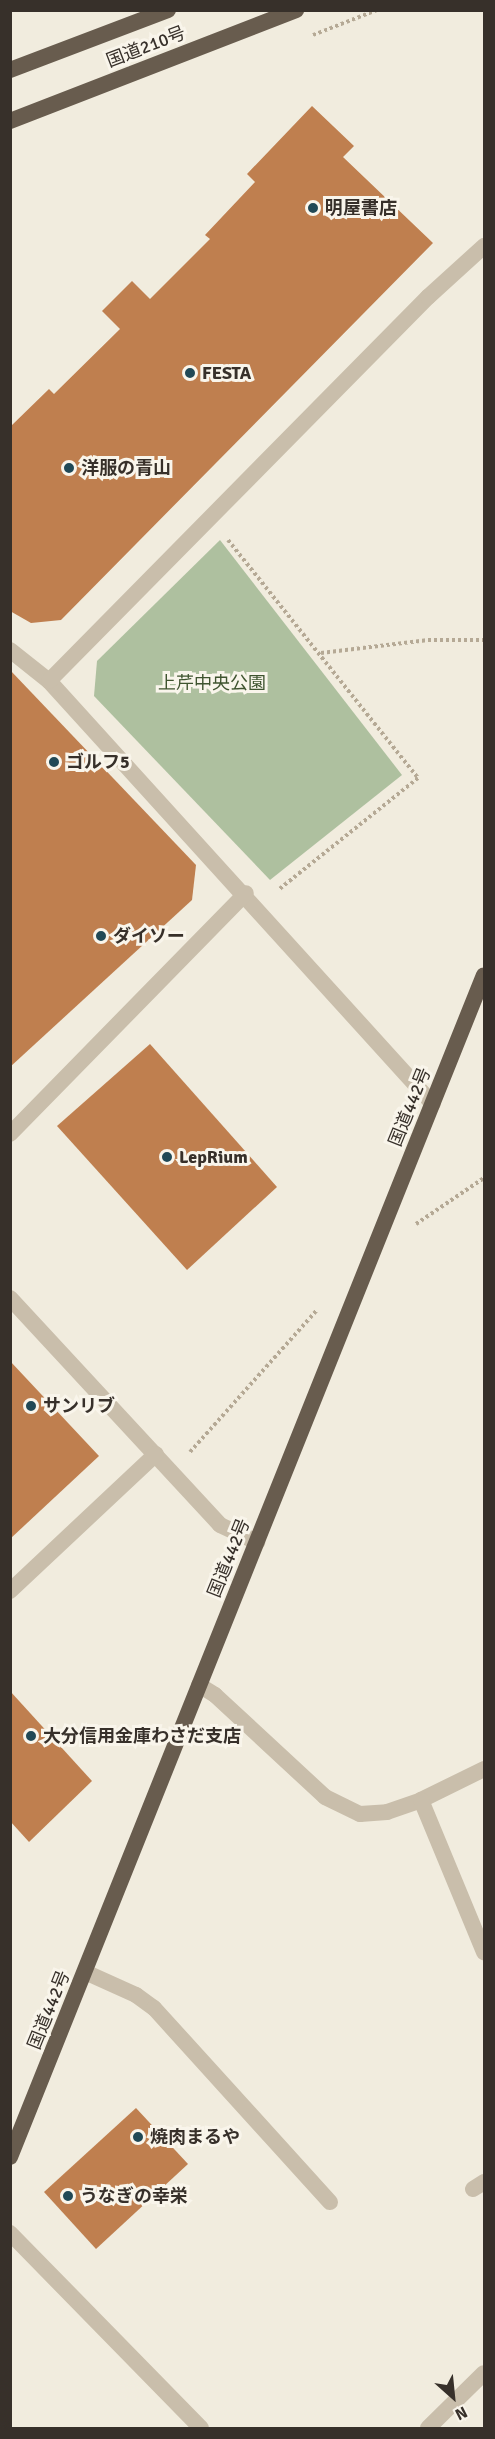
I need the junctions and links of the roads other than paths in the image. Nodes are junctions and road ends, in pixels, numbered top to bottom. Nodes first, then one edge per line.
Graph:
1 (168, 10) edge
2 (296, 10) edge
3 (10, 70) edge
4 (10, 120) edge
5 (484, 246) edge
6 (10, 650) edge
7 (49, 681) junction
8 (246, 893) junction
9 (484, 975) edge
10 (433, 1104) junction
11 (10, 1134) edge
12 (10, 1298) edge
13 (156, 1454) junction
14 (257, 1542) junction
15 (10, 1591) edge
16 (199, 1685) junction
17 (484, 1769) edge
18 (421, 1800) junction
19 (484, 1952) edge
20 (85, 1972) junction
21 (10, 2157) edge
22 (330, 2202) dead end
23 (10, 2233) edge
24 (484, 2373) edge
25 (201, 2428) edge
26 (428, 2428) edge

1 - 3 highway, 国道210号
2 - 4 highway, 国道210号
5 - 7 street
6 - 7 street
7 - 8 street
8 - 10 street
8 - 11 street
9 - 10 highway, 国道442号
10 - 14 highway, 国道442号
12 - 13 street
13 - 14 street
13 - 15 street
14 - 16 highway, 国道442号
16 - 18 street
16 - 20 highway, 国道442号
17 - 18 street
18 - 19 street
20 - 21 highway, 国道442号
20 - 22 street
23 - 25 street
24 - 26 street

